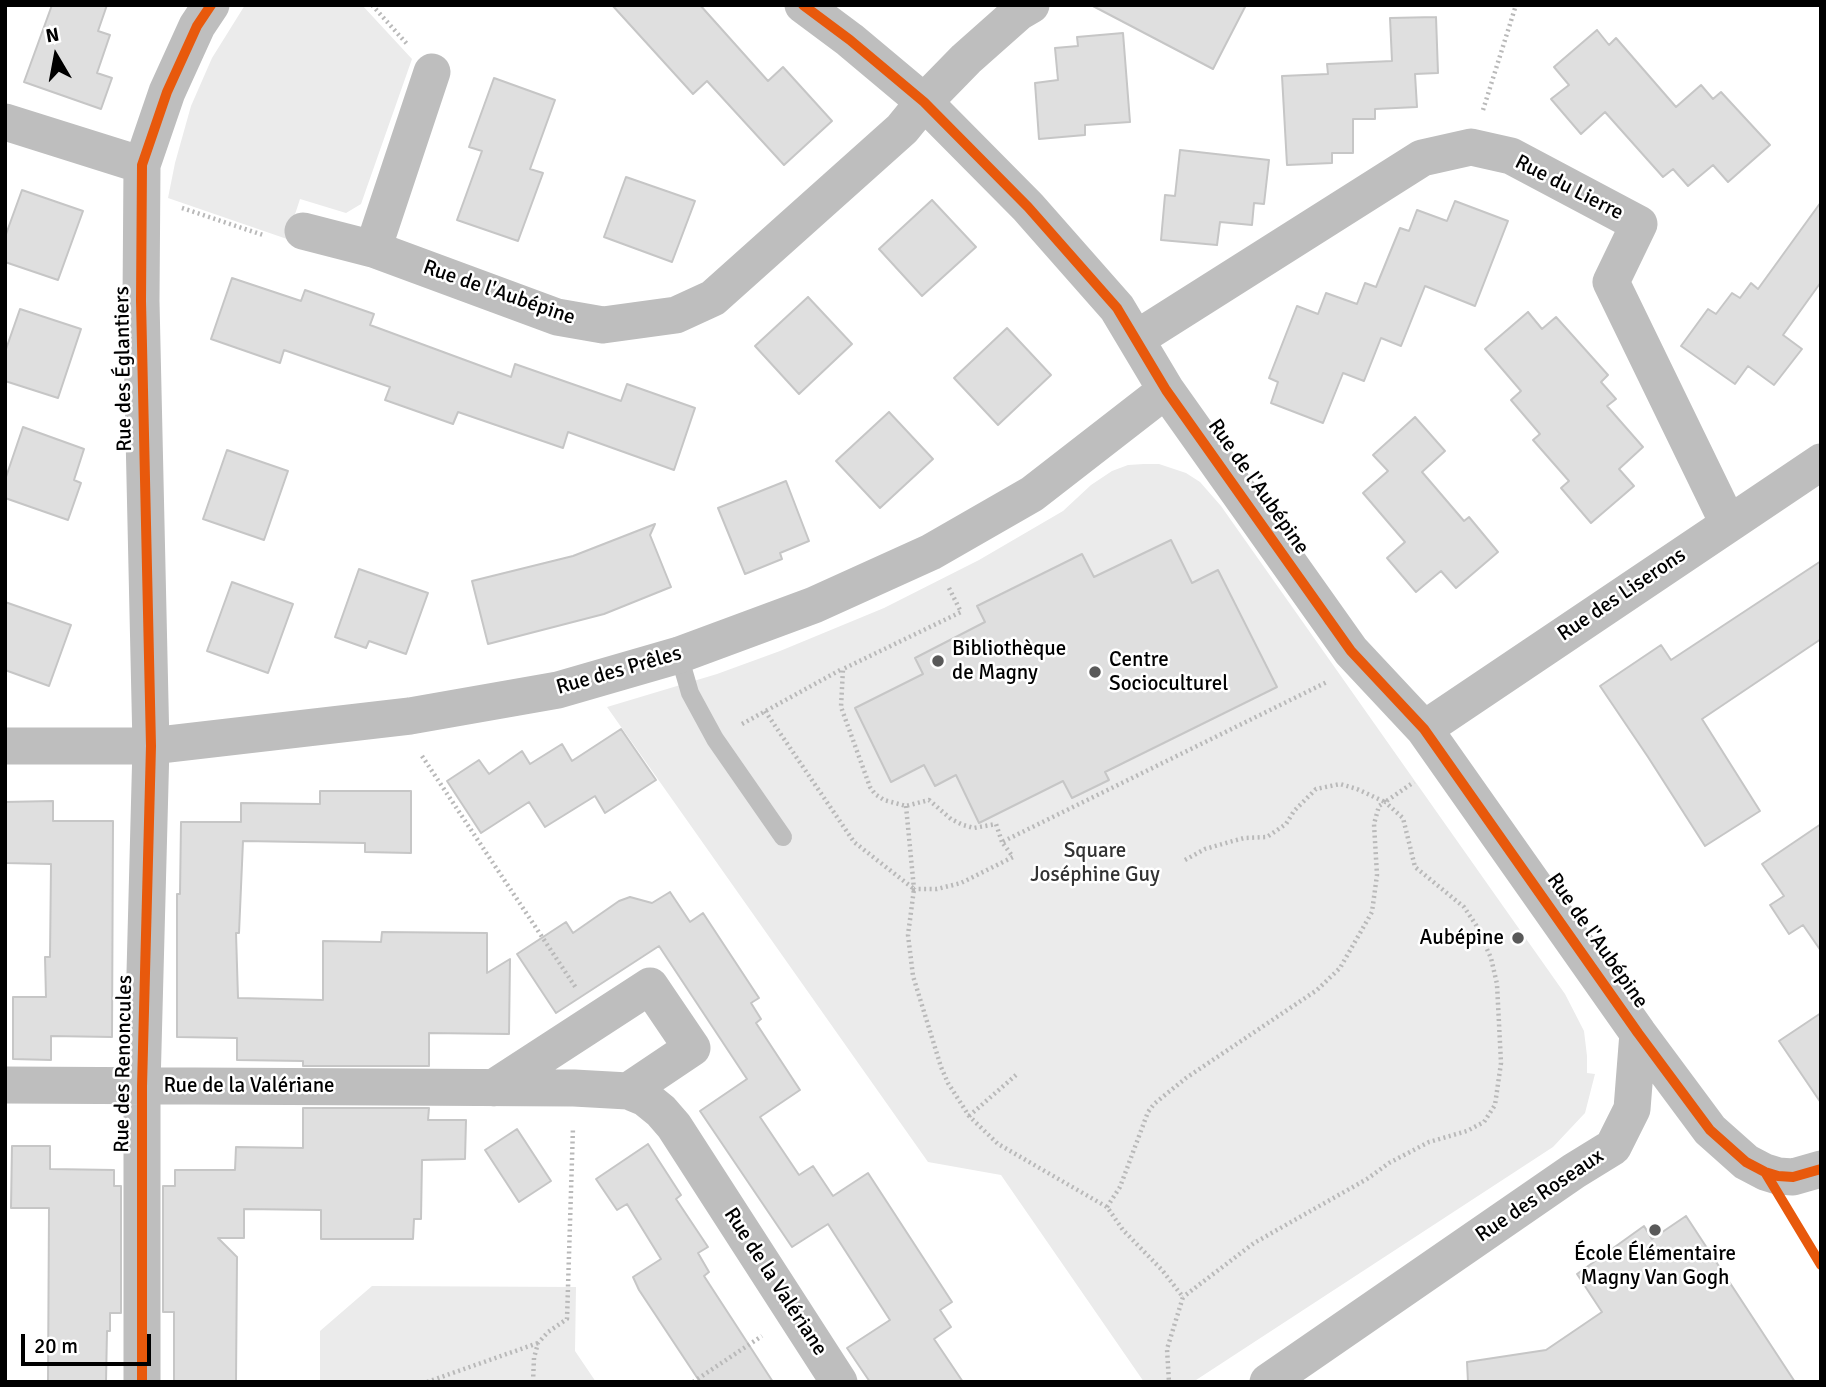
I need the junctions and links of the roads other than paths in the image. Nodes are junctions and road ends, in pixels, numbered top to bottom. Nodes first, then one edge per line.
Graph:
1 (211, 5) edge
2 (803, 5) edge
3 (1031, 5) edge
4 (432, 72) road end
5 (924, 102) junction
6 (5, 122) edge
7 (142, 180) junction
8 (303, 231) road end
9 (373, 249) junction
10 (1136, 339) junction
11 (1166, 390) junction
12 (1821, 462) edge
13 (1728, 523) junction
14 (679, 655) junction
15 (1424, 729) junction
16 (5, 746) edge
17 (151, 746) junction
18 (783, 838) dead end
19 (1638, 1033) junction
20 (5, 1085) edge
21 (142, 1086) junction
22 (493, 1088) junction
23 (628, 1091) junction
24 (1821, 1169) edge
25 (142, 1382) edge
26 (839, 1382) edge
27 (1268, 1382) edge

1 - 7 street, Rue des Églantiers
2 - 5 street, Rue de l'Aubépine
3 - 5 street
4 - 9 street
5 - 9 street, Rue de l'Aubépine
5 - 10 street, Rue de l'Aubépine
6 - 7 street
7 - 17 street, Rue des Églantiers
8 - 9 street, Rue de l'Aubépine
10 - 11 street, Rue de l'Aubépine
10 - 13 street, Rue du Lierre
11 - 14 street, Rue des Prêles
11 - 15 street, Rue de l'Aubépine
12 - 13 street, Rue des Liserons
13 - 15 street, Rue des Liserons
14 - 17 street, Rue des Prêles
14 - 18 lane
15 - 19 street, Rue de l'Aubépine
16 - 17 street, Rue des Prêles
17 - 21 street, Rue des Renoncules
19 - 24 street
19 - 27 street, Rue des Roseaux
20 - 21 street, Rue de la Valériane
21 - 22 street, Rue de la Valériane
21 - 25 street, Rue des Renoncules
22 - 23 street, Rue de la Valériane
22 - 23 street
23 - 26 street, Rue de la Valériane

